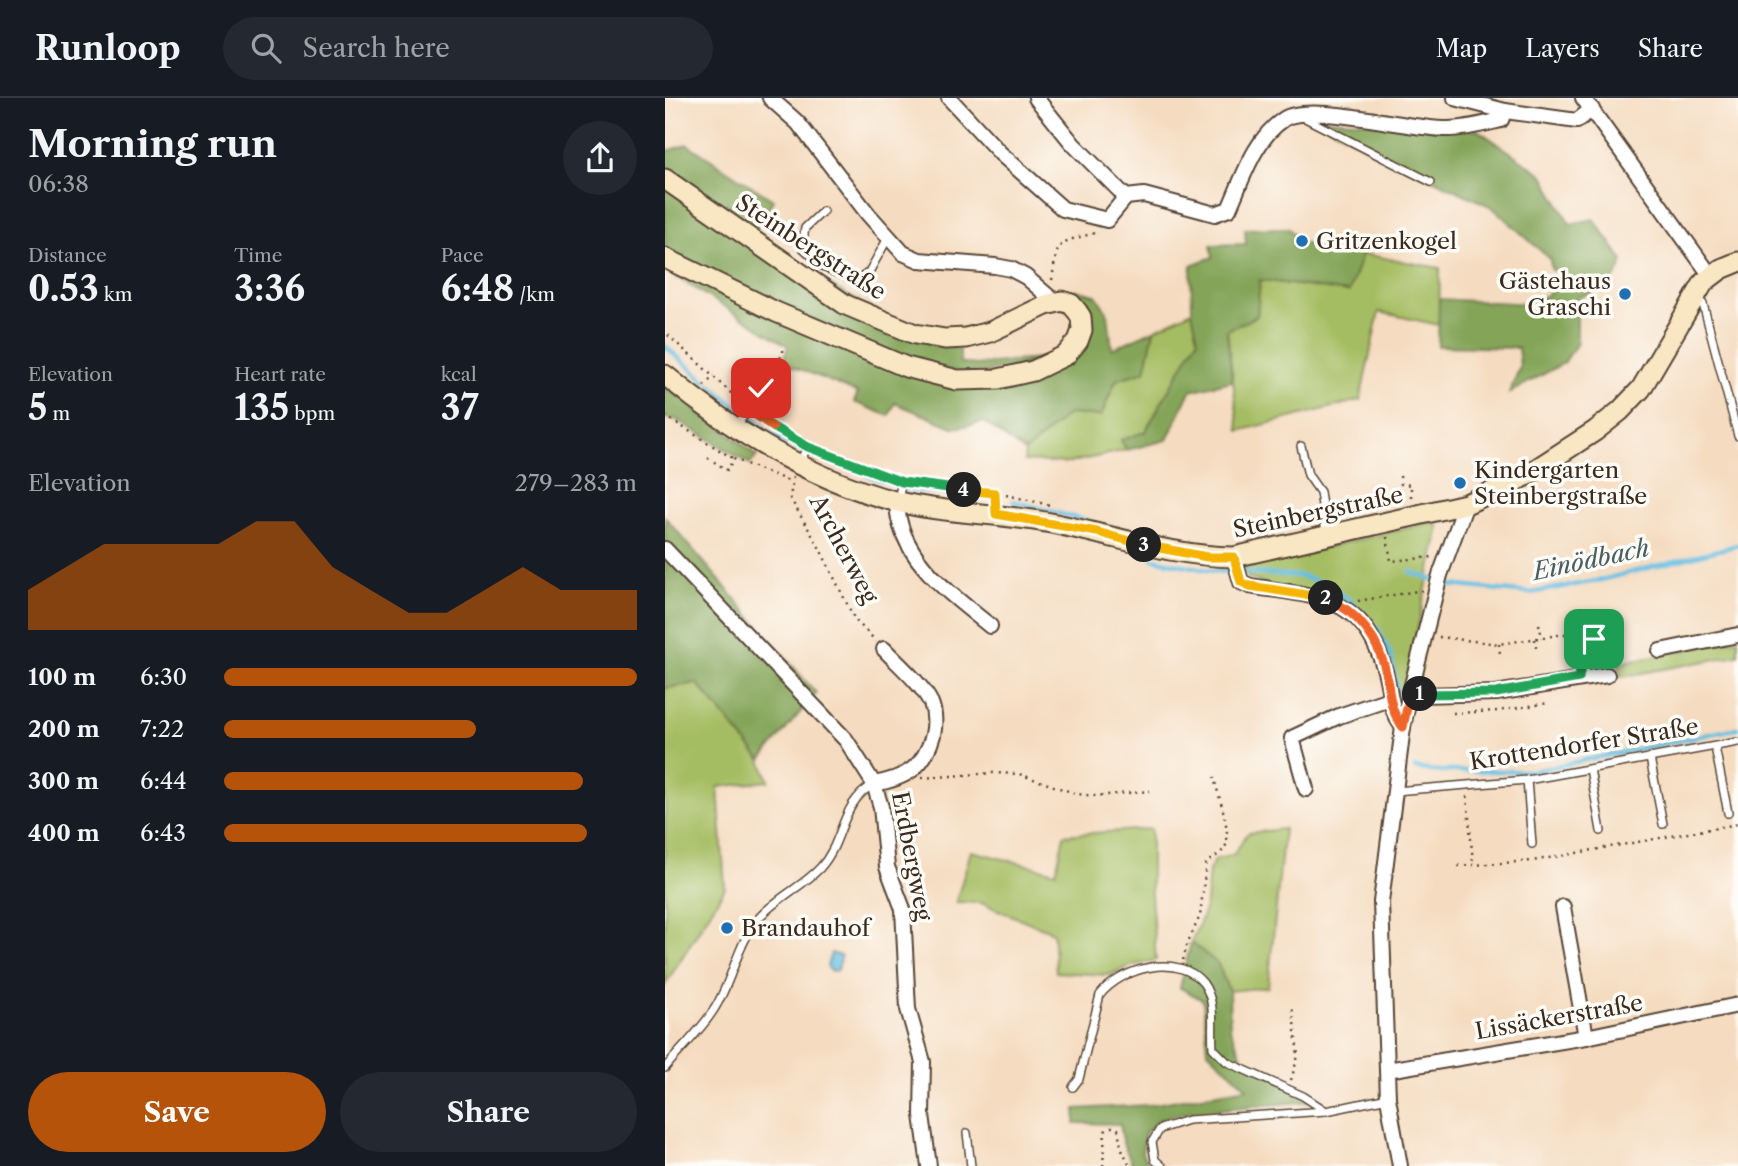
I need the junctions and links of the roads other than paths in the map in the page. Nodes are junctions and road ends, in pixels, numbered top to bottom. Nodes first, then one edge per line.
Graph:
1 (770, 98) edge
2 (949, 98) edge
3 (1036, 98) edge
4 (1455, 98) edge
5 (1588, 104) edge
6 (1505, 111) junction
7 (1298, 114) junction
8 (665, 179) edge
9 (1431, 182) dead end
10 (1126, 197) junction
11 (823, 211) dead end
12 (887, 238) junction
13 (665, 258) edge
14 (1738, 262) edge
15 (1711, 276) junction
16 (1695, 297) junction
17 (1051, 299) junction
18 (665, 376) edge
19 (1738, 436) edge
20 (1301, 446) dead end
21 (900, 490) junction
22 (995, 493) road end
23 (1467, 504) junction
24 (996, 514) junction
25 (1326, 537) junction
26 (665, 550) edge
27 (1237, 571) junction
28 (990, 626) dead end
29 (1738, 635) edge
30 (884, 649) road end
31 (1660, 652) dead end
32 (1607, 675) dead end
33 (1410, 693) junction
34 (1389, 699) junction
35 (1403, 727) junction
36 (1738, 742) edge
37 (1715, 747) junction
38 (1650, 758) junction
39 (1590, 769) junction
40 (1527, 780) junction
41 (874, 784) junction
42 (1306, 789) dead end
43 (1395, 791) junction
44 (1728, 813) dead end
45 (1663, 824) dead end
46 (1601, 831) dead end
47 (1532, 844) dead end
48 (1563, 907) dead end
49 (1738, 1005) edge
50 (1586, 1037) junction
51 (665, 1068) edge
52 (1387, 1070) junction
53 (1073, 1087) dead end
54 (1388, 1098) junction
55 (1326, 1111) junction
56 (967, 1133) dead end
57 (929, 1166) edge
58 (971, 1166) edge
59 (1163, 1166) edge
60 (1400, 1166) edge

1 - 12 street
2 - 10 street
3 - 10 street
4 - 6 street
5 - 6 street
5 - 15 street
6 - 7 street
7 - 9 lane
7 - 10 street
8 - 17 main road, Steinbergstraße
11 - 12 lane
12 - 17 street
13 - 17 main road
14 - 15 main road
15 - 16 main road, Steinbergstraße
16 - 19 lane
16 - 23 main road, Steinbergstraße
18 - 21 main road, Steinbergstraße
20 - 25 lane
21 - 24 main road, Steinbergstraße
21 - 28 street
22 - 24 lane
23 - 25 main road, Steinbergstraße
23 - 33 street
24 - 27 main road, Steinbergstraße
25 - 27 main road, Steinbergstraße
26 - 41 street, Erdbergweg
27 - 34 street
29 - 31 street
30 - 41 street
32 - 33 street
33 - 35 street
34 - 35 street
34 - 42 street
35 - 43 street
36 - 37 lane, Krottendorfer Straße
37 - 38 lane, Krottendorfer Straße
37 - 44 lane
38 - 39 lane, Krottendorfer Straße
38 - 45 lane
39 - 40 lane, Krottendorfer Straße
39 - 46 lane
40 - 43 lane, Krottendorfer Straße
40 - 47 lane
41 - 51 lane
41 - 57 street, Erdbergweg
43 - 52 street
48 - 50 street
49 - 50 street, Lissäckerstraße
50 - 52 street, Lissäckerstraße
52 - 54 street
53 - 55 lane
54 - 55 lane
54 - 60 street
55 - 59 lane
56 - 58 lane

